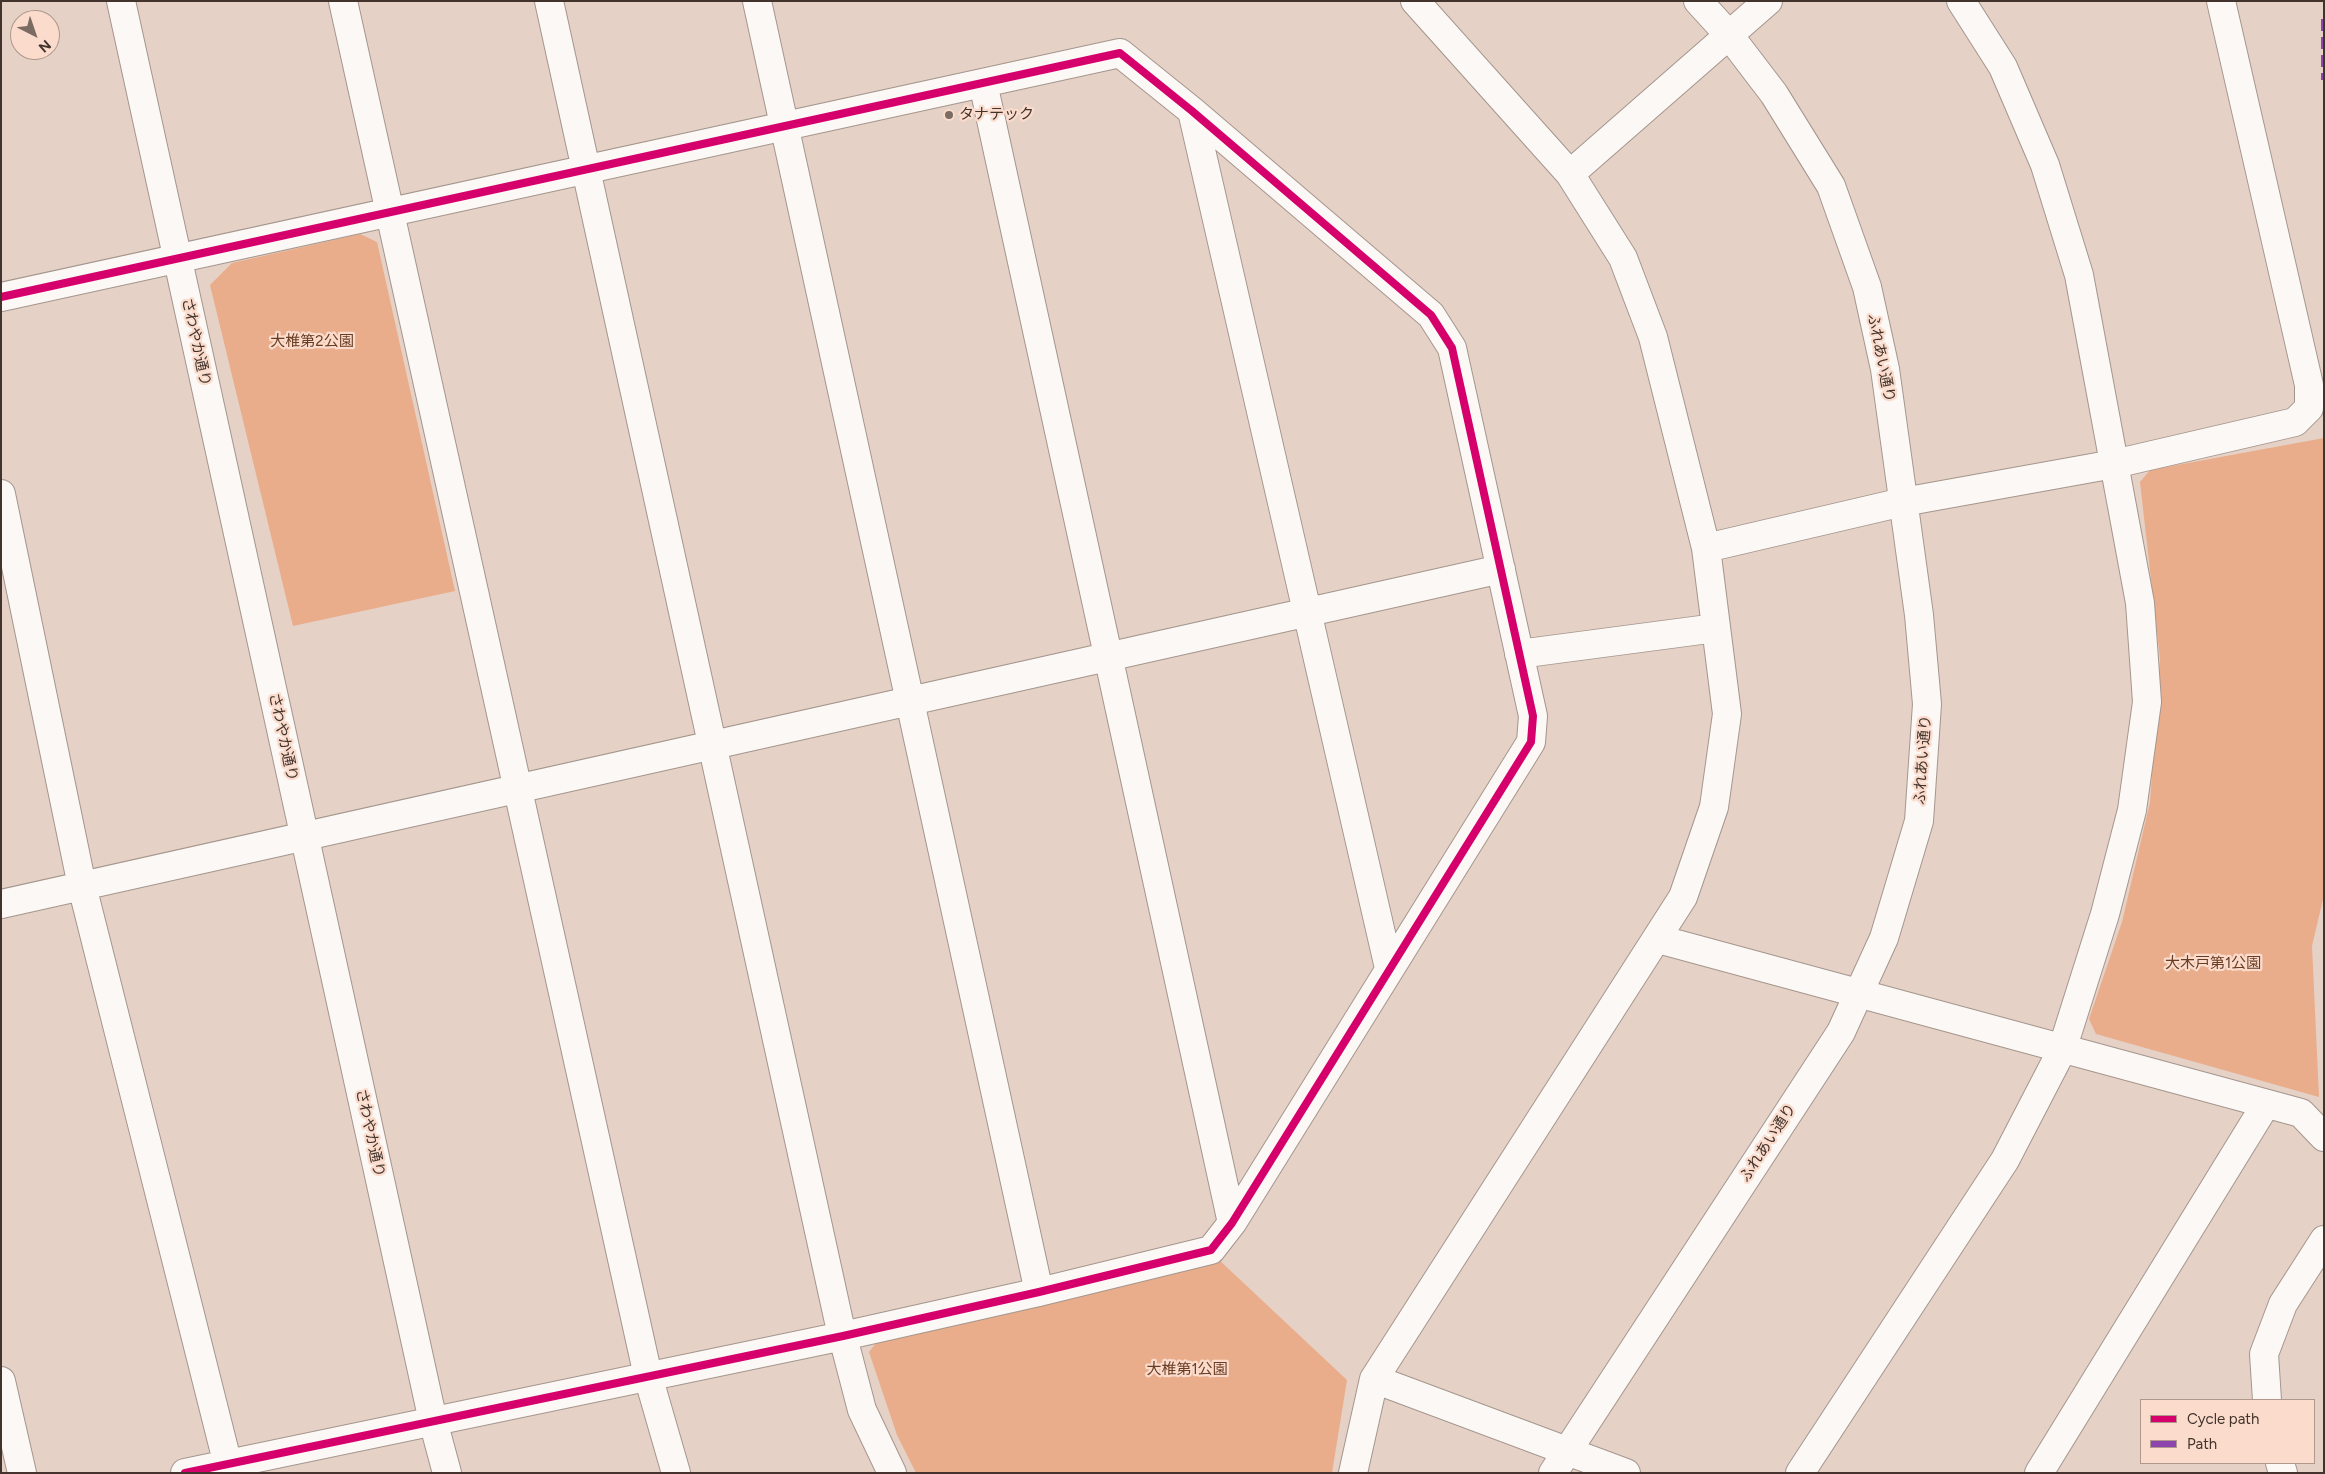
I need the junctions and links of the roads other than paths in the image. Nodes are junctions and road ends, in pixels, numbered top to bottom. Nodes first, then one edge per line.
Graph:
1 (121, 1) edge
2 (343, 1) edge
3 (549, 1) edge
4 (757, 1) edge
5 (1415, 1) edge
6 (1698, 1) edge
7 (1768, 1) edge
8 (1961, 1) edge
9 (2222, 1) edge
10 (1728, 35) junction
11 (983, 83) junction
12 (1192, 111) junction
13 (785, 126) junction
14 (587, 169) junction
15 (1570, 174) junction
16 (390, 212) junction
17 (178, 258) junction
18 (1, 296) edge
19 (2114, 464) junction
20 (1, 494) edge
21 (1903, 502) junction
22 (1706, 548) junction
23 (1501, 569) junction
24 (1307, 612) junction
25 (1716, 628) junction
26 (1519, 654) junction
27 (1110, 657) junction
28 (911, 701) junction
29 (713, 745) junction
30 (517, 789) junction
31 (305, 836) junction
32 (82, 886) junction
33 (1, 904) edge
34 (1658, 939) junction
35 (1389, 968) junction
36 (1858, 994) junction
37 (2062, 1050) junction
38 (2266, 1104) junction
39 (2324, 1137) edge
40 (1232, 1223) junction
41 (2324, 1240) edge
42 (1039, 1292) junction
43 (843, 1336) junction
44 (648, 1376) junction
45 (1374, 1379) junction
46 (1, 1380) edge
47 (2266, 1399) edge
48 (434, 1421) junction
49 (1560, 1462) edge
50 (229, 1469) edge
51 (22, 1473) edge
52 (185, 1473) edge
53 (447, 1473) edge
54 (676, 1473) edge
55 (892, 1473) edge
56 (1353, 1473) edge
57 (1626, 1473) edge
58 (1800, 1473) edge
59 (2039, 1473) edge

1 - 17 street, さわやか通り
2 - 16 street
3 - 14 street
4 - 13 street
5 - 15 street
6 - 10 street, ふれあい通り
7 - 10 street
8 - 19 street
9 - 19 street
10 - 15 street
10 - 21 street, ふれあい通り
11 - 12 street
11 - 13 street
11 - 27 street
12 - 23 street
12 - 24 street
13 - 14 street
13 - 28 street
14 - 16 street
14 - 29 street
15 - 22 street
16 - 17 street
16 - 30 street
17 - 18 street
17 - 31 street, さわやか通り
19 - 21 street
19 - 37 street
20 - 32 street
21 - 22 street
21 - 36 street, ふれあい通り
22 - 25 street
23 - 24 street
23 - 26 street
24 - 27 street
24 - 35 street
25 - 26 street
25 - 34 street
26 - 35 street
27 - 28 street
27 - 40 street
28 - 29 street
28 - 42 street
29 - 30 street
29 - 43 street
30 - 31 street
30 - 44 street
31 - 32 street
31 - 48 street, さわやか通り
32 - 33 street
32 - 50 street
34 - 36 street
34 - 45 street
35 - 40 street
36 - 37 street
36 - 49 street, ふれあい通り
37 - 38 street
37 - 58 street
38 - 39 street
38 - 59 street
40 - 42 street
41 - 47 street
42 - 43 street
43 - 44 street
43 - 55 street
44 - 48 street
44 - 54 street
45 - 49 street
45 - 56 street
46 - 51 street
48 - 50 street
48 - 53 street, さわやか通り
49 - 57 street
50 - 52 street

